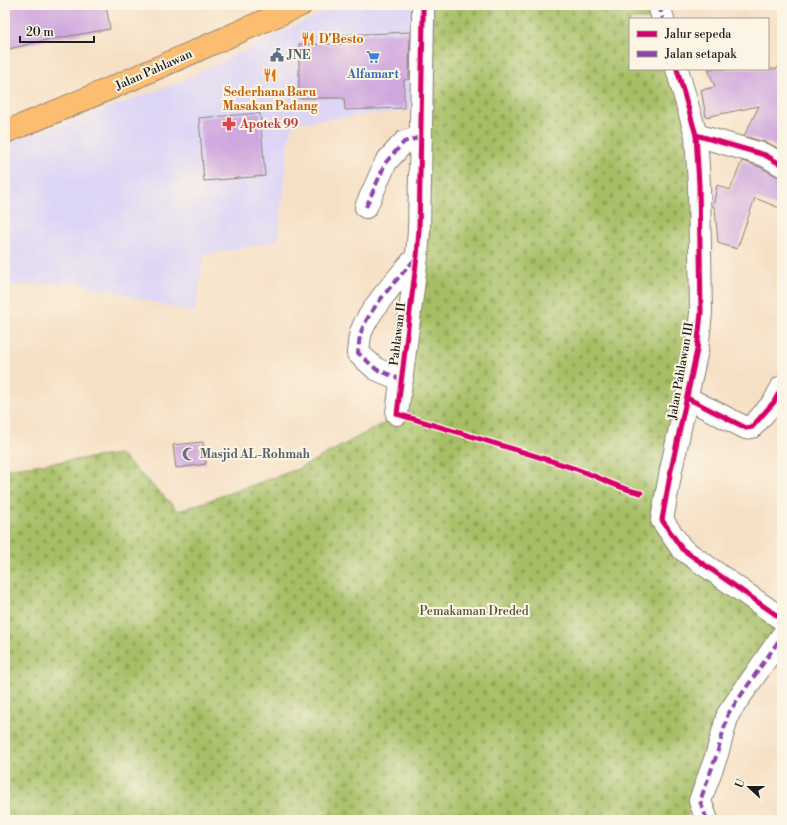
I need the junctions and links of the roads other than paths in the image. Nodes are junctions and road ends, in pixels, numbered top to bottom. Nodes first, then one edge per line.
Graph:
1 (301, 5) edge
2 (423, 5) edge
3 (659, 5) edge
4 (663, 18) edge
5 (677, 70) edge
6 (5, 132) edge
7 (696, 135) junction
8 (421, 137) junction
9 (782, 165) edge
10 (366, 207) dead end
11 (417, 256) junction
12 (402, 380) junction
13 (782, 387) edge
14 (687, 398) junction
15 (397, 414) dead end
16 (782, 619) edge
17 (782, 636) edge
18 (708, 820) edge

1 - 6 main road, Jalan Pahlawan
2 - 8 street, Pahlawan II
3 - 4 street
5 - 7 street, Jalan Pahlawan III
7 - 9 street
7 - 14 street, Jalan Pahlawan III
8 - 10 street
8 - 11 street, Pahlawan II
11 - 12 street, Pahlawan II
11 - 12 street
12 - 15 street, Pahlawan II
13 - 14 street
14 - 16 street, Jalan Pahlawan III
17 - 18 street

